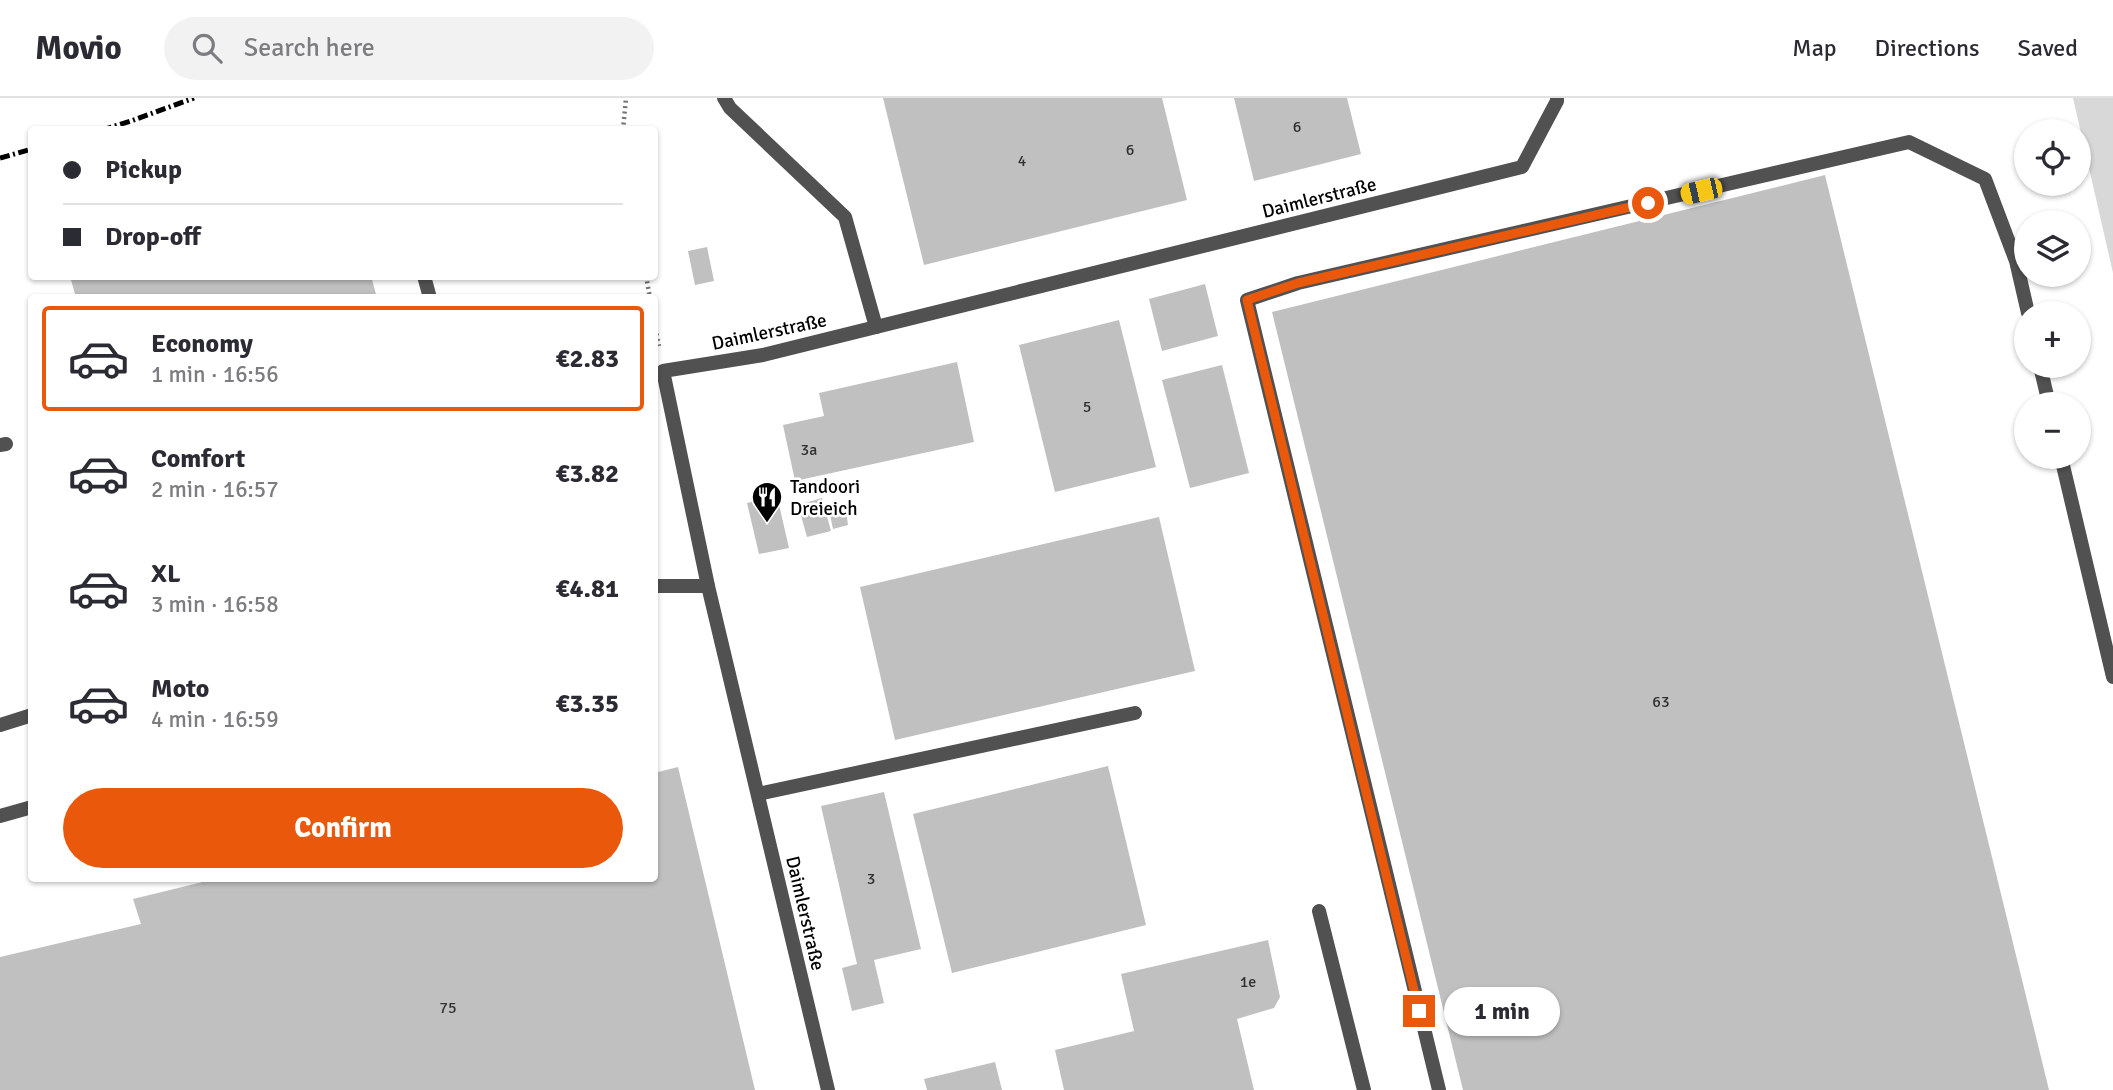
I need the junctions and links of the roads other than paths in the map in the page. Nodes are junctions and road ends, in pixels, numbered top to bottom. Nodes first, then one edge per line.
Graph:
1 (724, 98) edge
2 (1557, 98) edge
3 (2025, 301) edge
4 (876, 327) junction
5 (2064, 469) edge
6 (658, 586) edge
7 (708, 586) junction
8 (2113, 677) edge
9 (1135, 713) dead end
10 (28, 716) edge
11 (0, 725) edge
12 (758, 794) junction
13 (28, 808) edge
14 (0, 816) edge
15 (1320, 911) dead end
16 (828, 1090) edge
17 (1364, 1090) edge
18 (1438, 1090) edge

1 - 4 street
2 - 4 street, Daimlerstraße
3 - 18 street
4 - 7 street, Daimlerstraße
5 - 8 street
6 - 7 street
7 - 12 street, Daimlerstraße
9 - 12 street
10 - 11 street
12 - 16 street, Daimlerstraße
13 - 14 street
15 - 17 street

